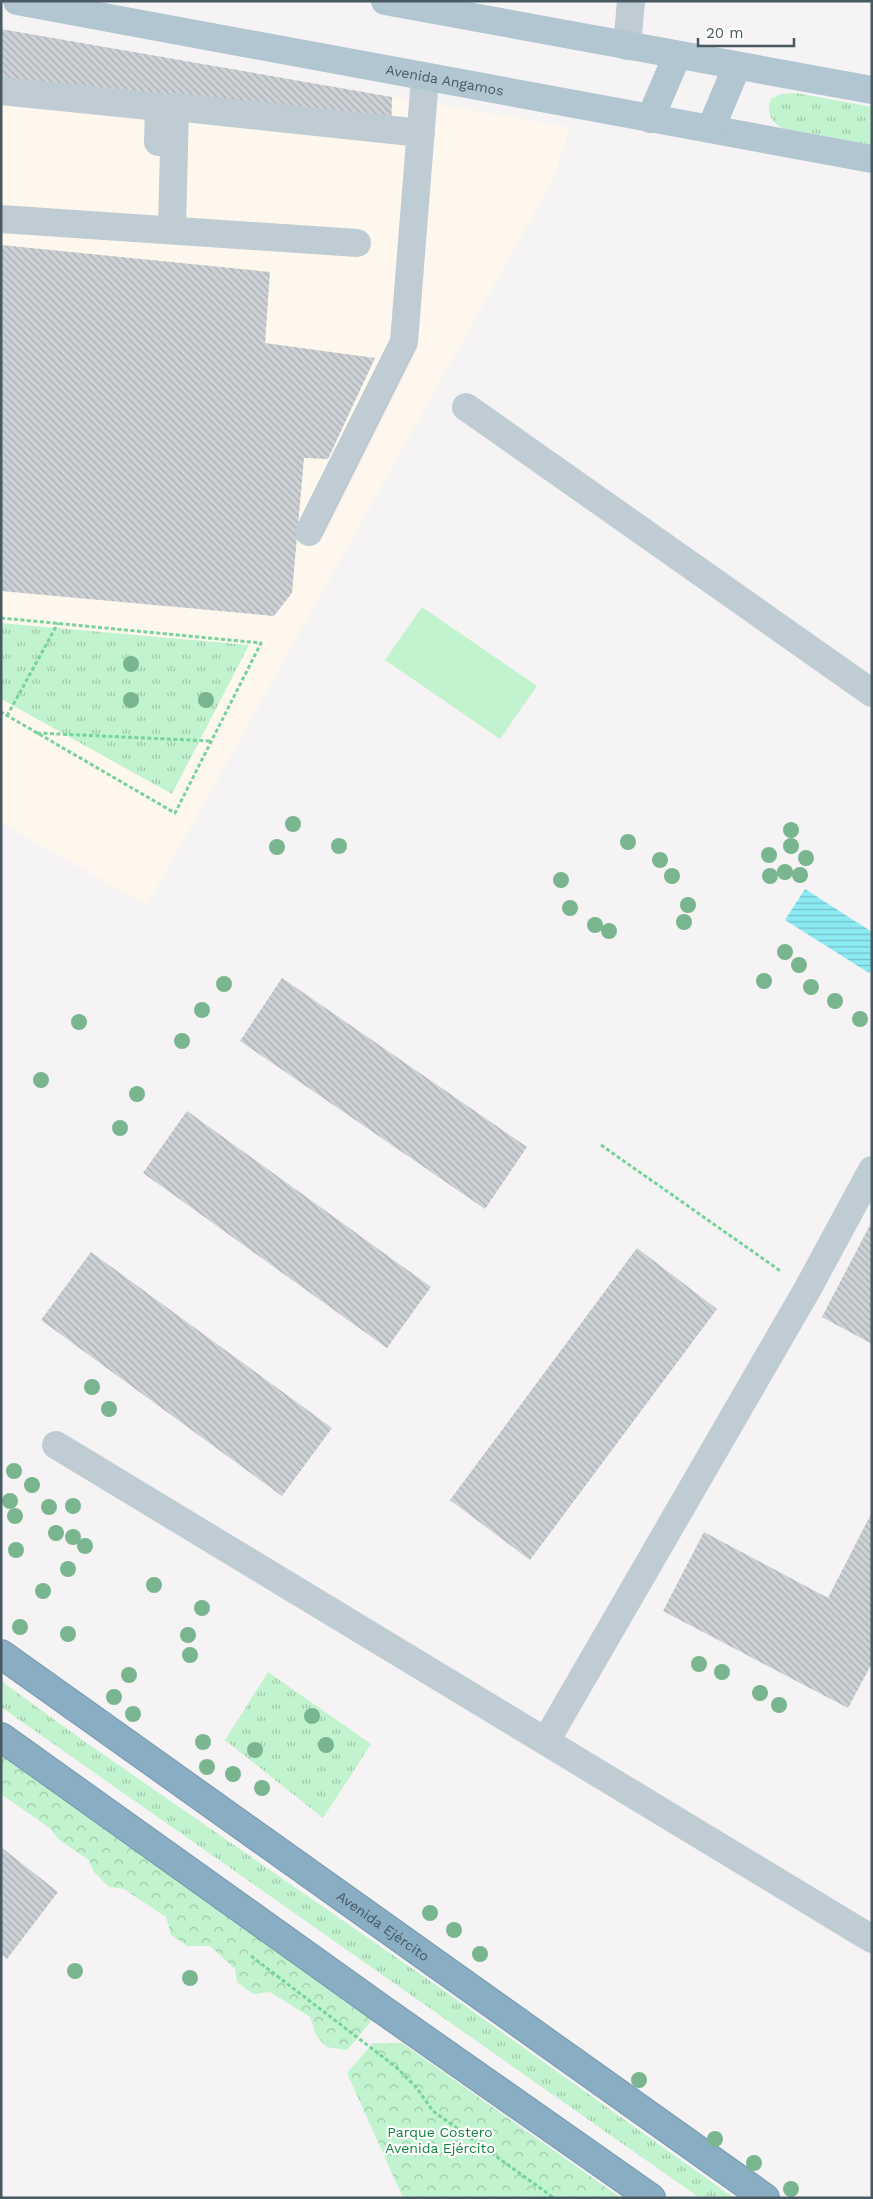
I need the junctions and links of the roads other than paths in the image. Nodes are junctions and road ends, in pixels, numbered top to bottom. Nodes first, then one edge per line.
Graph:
1 (17, 1) edge
2 (385, 1) edge
3 (631, 1) edge
4 (627, 46) junction
5 (677, 56) junction
6 (737, 66) junction
7 (425, 78) junction
8 (872, 90) edge
9 (1, 91) edge
10 (650, 120) junction
11 (711, 128) junction
12 (421, 133) junction
13 (872, 159) edge
14 (1, 219) edge
15 (163, 230) junction
16 (357, 243) dead end
17 (466, 407) dead end
18 (309, 532) dead end
19 (872, 693) edge
20 (872, 1170) edge
21 (56, 1445) dead end
22 (1, 1654) edge
23 (1, 1737) edge
24 (546, 1741) junction
25 (872, 1938) edge
26 (651, 2198) edge
27 (765, 2198) edge

1 - 7 main road, Avenida Angamos
2 - 4 main road
3 - 4 street
4 - 5 main road
5 - 6 main road
5 - 10 main road
6 - 8 main road
6 - 11 main road
7 - 10 main road, Avenida Angamos
7 - 12 street
9 - 15 street
10 - 11 main road, Avenida Angamos
11 - 13 main road, Avenida Angamos
12 - 15 street
12 - 18 street
14 - 15 street
15 - 16 street
17 - 19 street
20 - 24 street
21 - 24 street
22 - 27 highway, Avenida Ejército
23 - 26 highway
24 - 25 street

